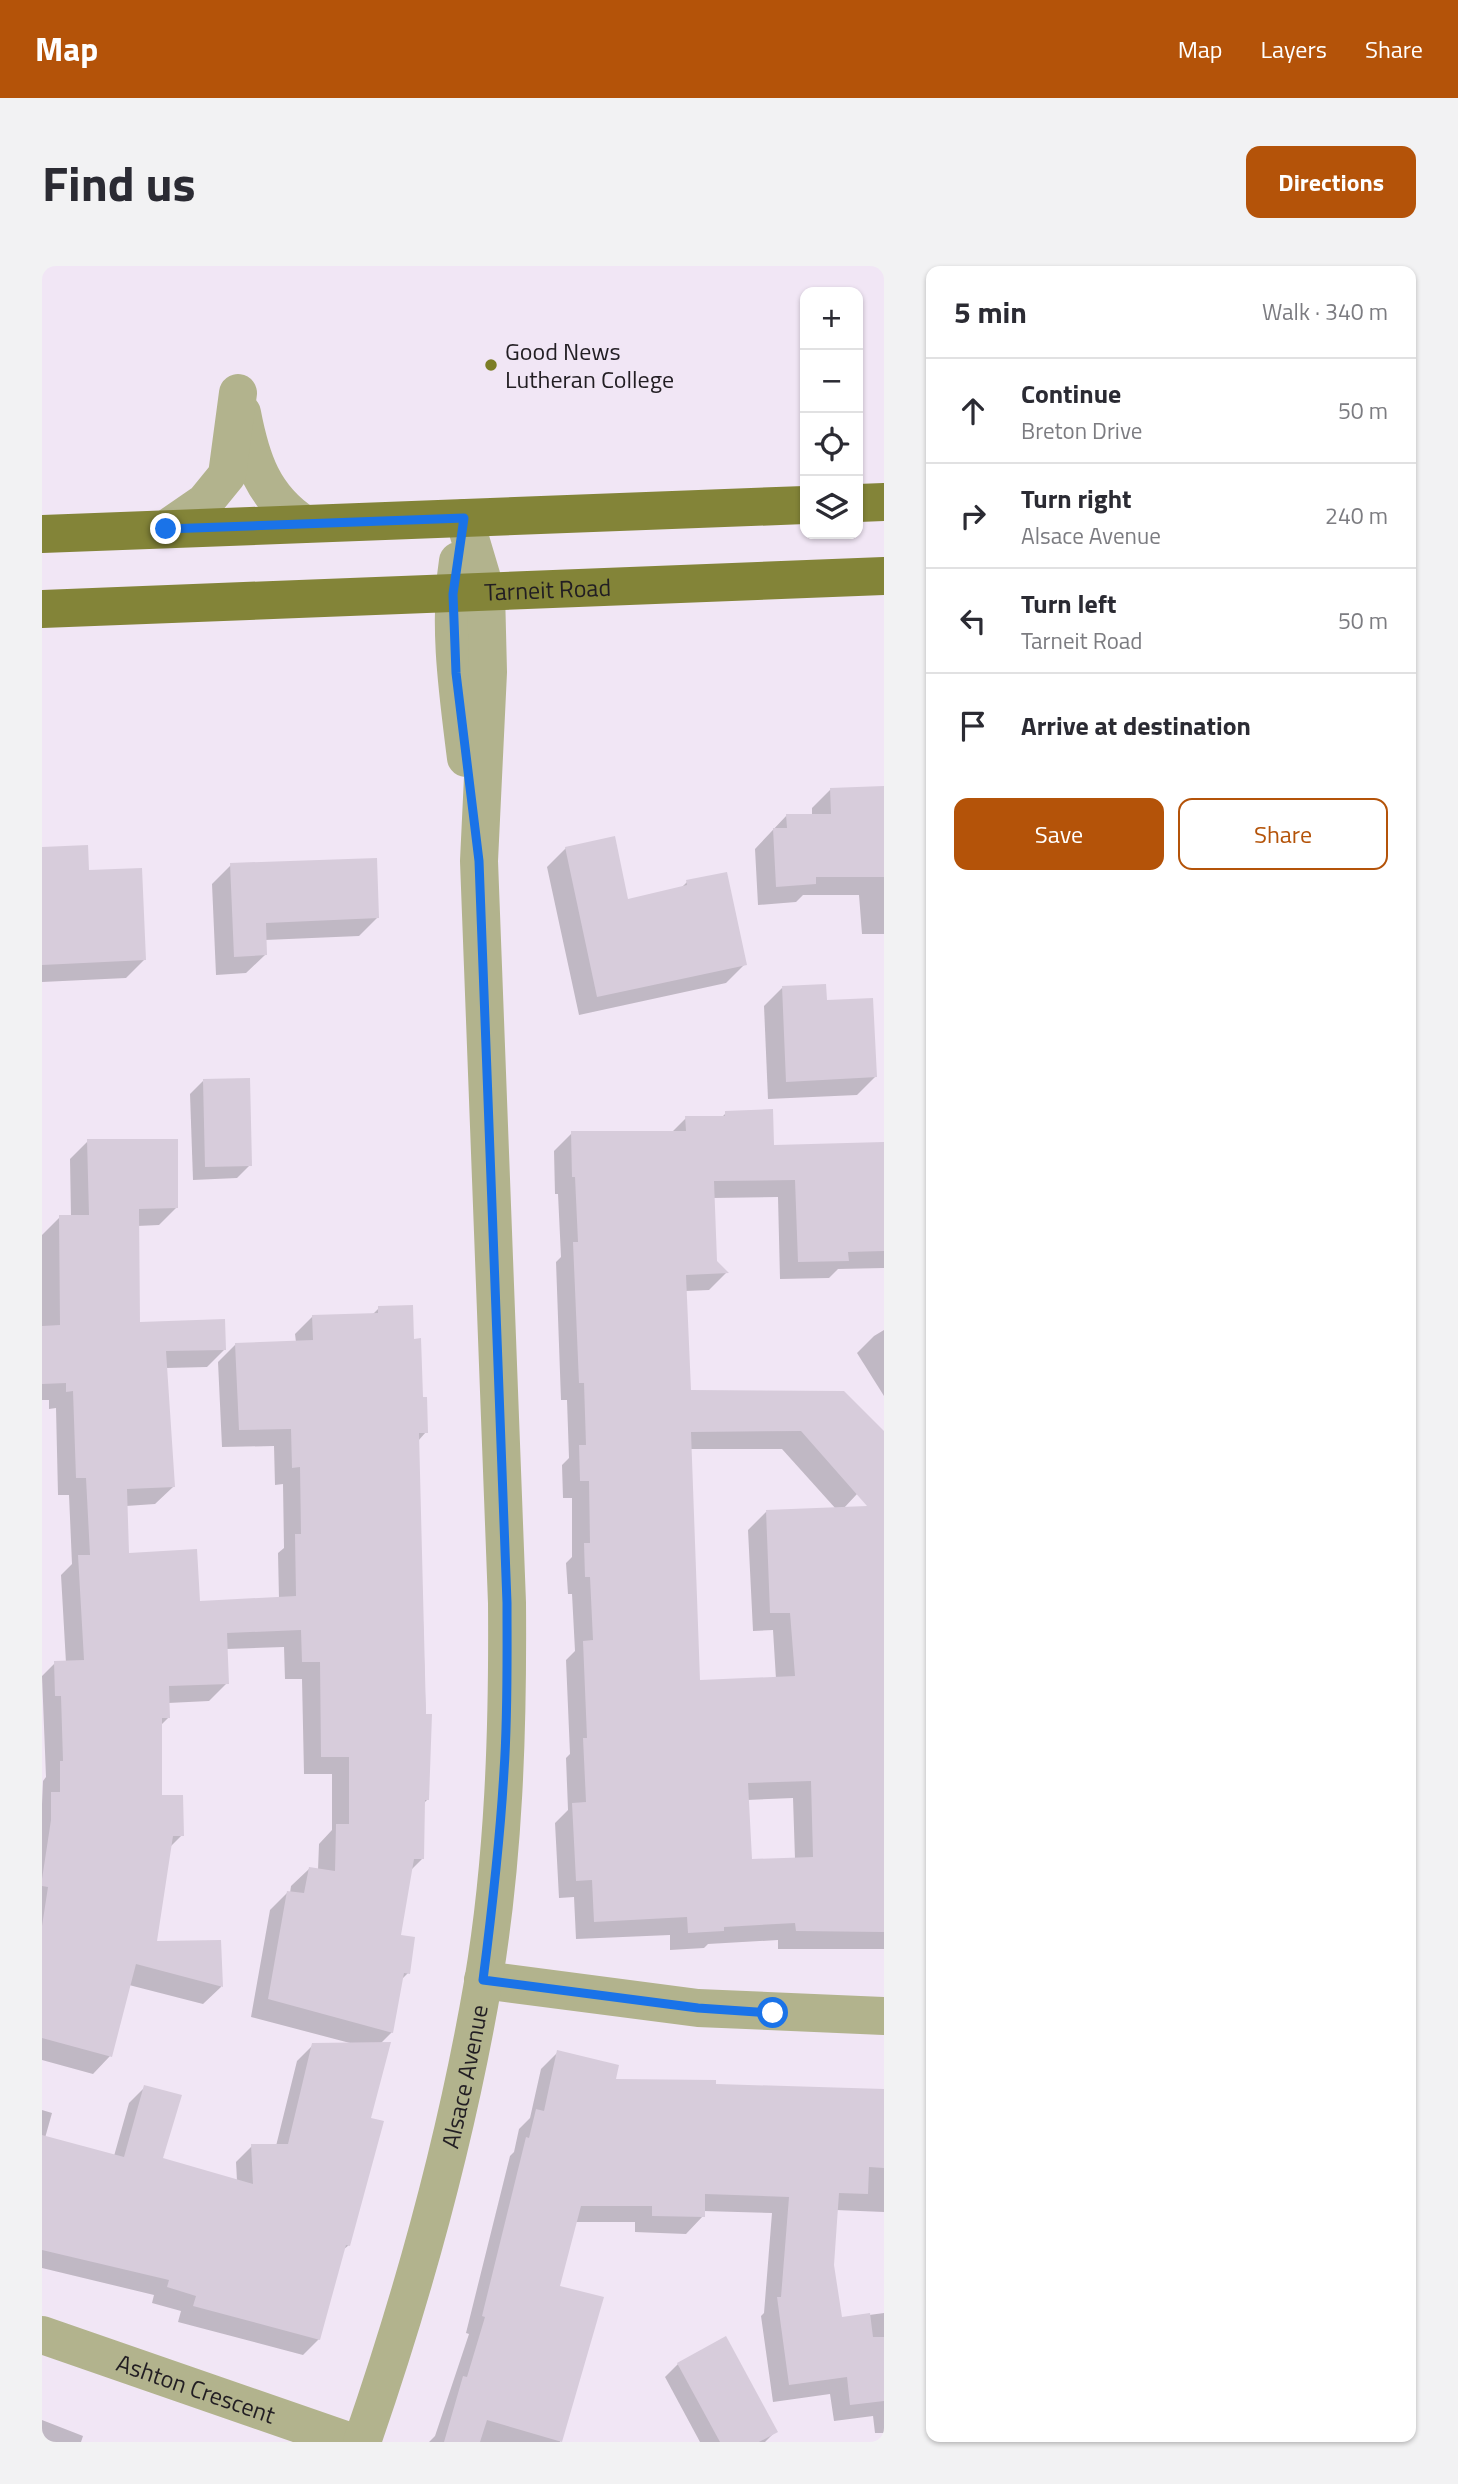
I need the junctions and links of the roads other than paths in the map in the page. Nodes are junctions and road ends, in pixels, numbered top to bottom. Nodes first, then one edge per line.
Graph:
1 (884, 502) edge
2 (863, 503) edge
3 (800, 505) edge
4 (464, 518) junction
5 (304, 524) junction
6 (166, 529) junction
7 (42, 534) edge
8 (884, 576) edge
9 (469, 593) junction
10 (42, 609) edge
11 (483, 1980) junction
12 (884, 2016) edge
13 (42, 2335) edge
14 (351, 2442) edge
15 (362, 2442) edge

1 - 2 main road
3 - 4 main road
4 - 5 main road
4 - 9 street, Alsace Avenue
5 - 6 main road
5 - 6 street
6 - 7 main road
8 - 9 main road, Tarneit Road
9 - 10 main road, Tarneit Road
9 - 11 street, Alsace Avenue
11 - 12 street
11 - 15 street, Alsace Avenue
13 - 14 street, Ashton Crescent

